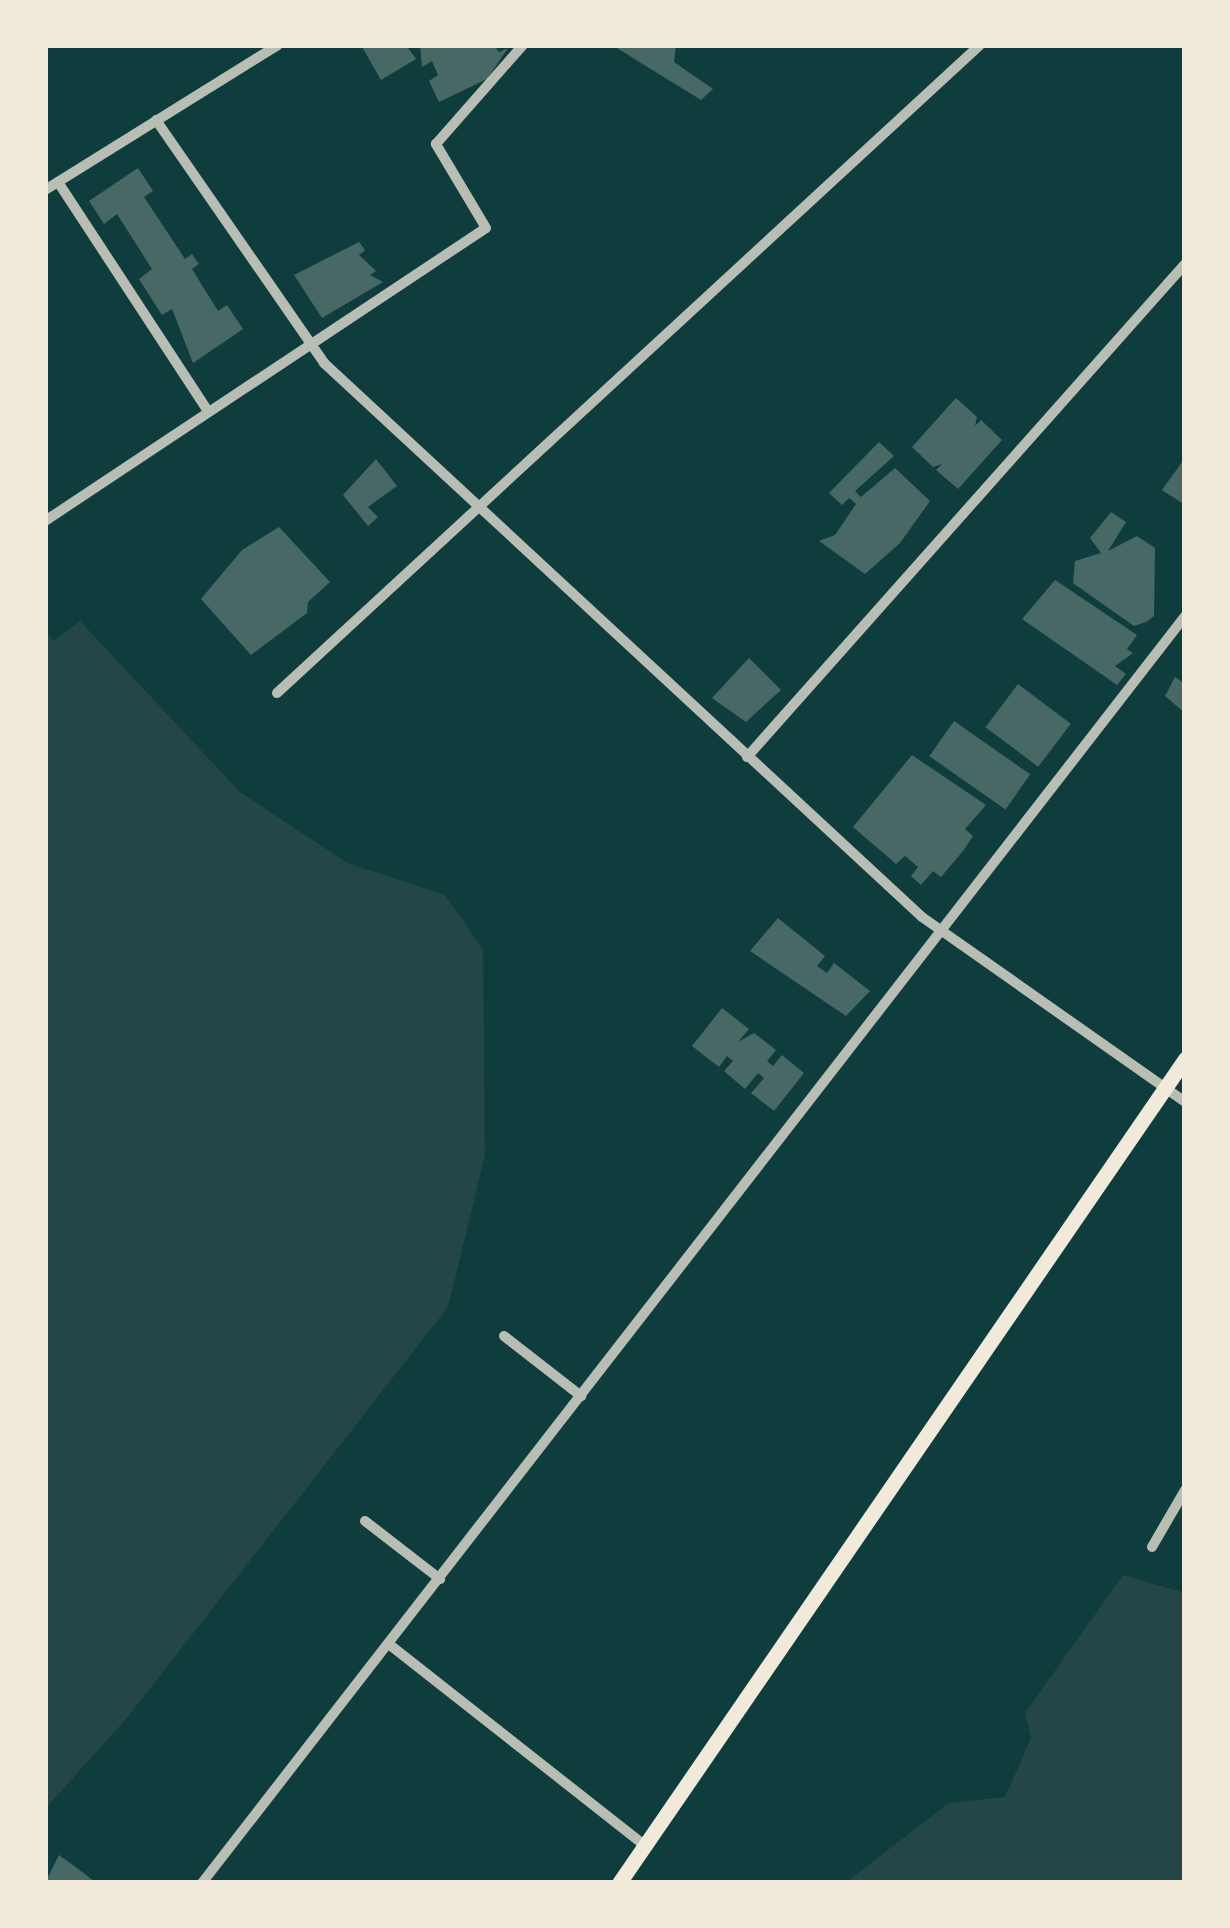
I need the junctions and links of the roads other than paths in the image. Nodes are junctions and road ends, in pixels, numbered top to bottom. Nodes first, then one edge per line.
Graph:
1 (278, 45) edge
2 (523, 45) edge
3 (980, 45) edge
4 (156, 121) junction
5 (58, 182) junction
6 (45, 190) edge
7 (1185, 264) edge
8 (307, 344) junction
9 (208, 411) junction
10 (478, 506) junction
11 (45, 521) edge
12 (1185, 616) edge
13 (277, 693) dead end
14 (747, 757) junction
15 (938, 931) junction
16 (1185, 1059) edge
17 (1165, 1088) junction
18 (1185, 1102) edge
19 (504, 1336) dead end
20 (581, 1396) junction
21 (1185, 1490) edge
22 (365, 1520) dead end
23 (1152, 1547) dead end
24 (440, 1579) junction
25 (390, 1645) junction
26 (646, 1846) junction
27 (202, 1883) edge
28 (619, 1883) edge

1 - 4 street
2 - 8 street
3 - 10 street
4 - 5 street
4 - 8 street
5 - 6 street
5 - 9 street
7 - 14 street
8 - 9 street
8 - 10 street
9 - 11 street
10 - 13 street
10 - 14 street
12 - 15 street
14 - 15 street
15 - 17 street
15 - 20 street
16 - 17 main road
17 - 18 street
17 - 26 main road
19 - 20 street
20 - 24 street
21 - 23 street
22 - 24 street
24 - 25 street
25 - 26 street
25 - 27 street
26 - 28 main road

